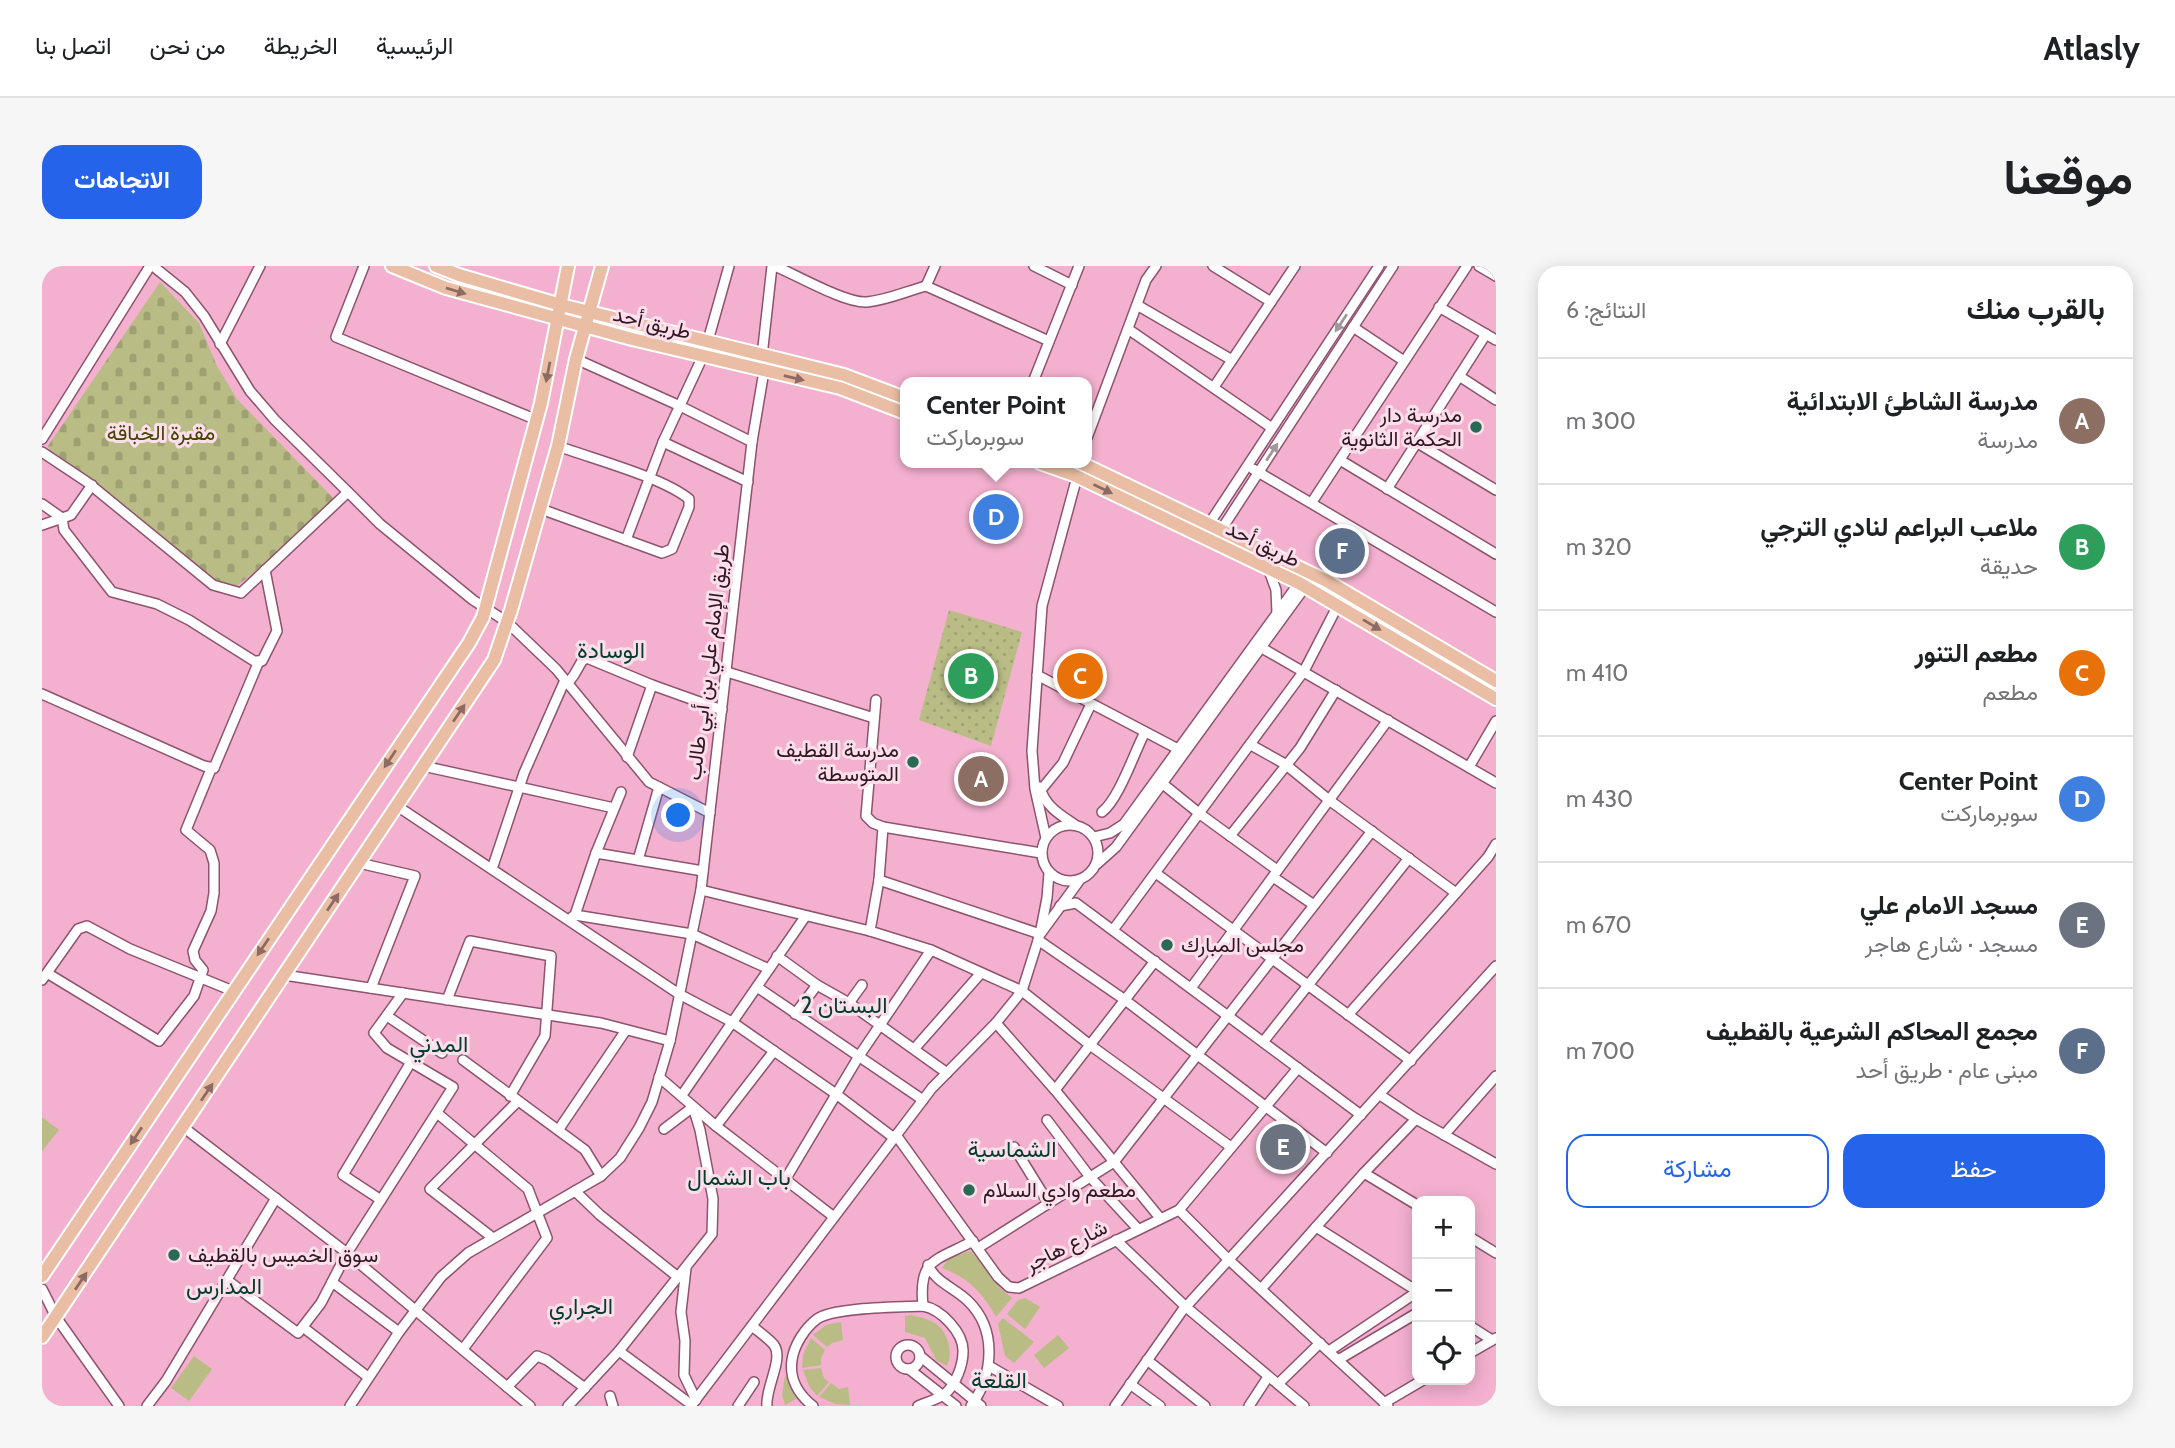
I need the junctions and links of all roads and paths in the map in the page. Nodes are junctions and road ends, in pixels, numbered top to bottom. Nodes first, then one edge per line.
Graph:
1 (151, 266) edge
2 (260, 266) edge
3 (364, 266) edge
4 (392, 266) edge
5 (436, 266) edge
6 (568, 266) edge
7 (576, 266) edge
8 (602, 266) edge
9 (607, 266) edge
10 (729, 266) edge
11 (773, 266) edge
12 (935, 266) edge
13 (1034, 266) edge
14 (1079, 266) edge
15 (1156, 266) edge
16 (1213, 266) edge
17 (1295, 266) edge
18 (1379, 266) edge
19 (1393, 266) edge
20 (1467, 266) edge
21 (1479, 266) edge
22 (1496, 276) edge
23 (1072, 285) junction
24 (926, 286) junction
25 (1271, 303) junction
26 (561, 305) junction
27 (1137, 305) junction
28 (1440, 307) junction
29 (590, 312) junction
30 (558, 320) junction
31 (584, 326) junction
32 (1353, 327) junction
33 (1128, 329) junction
34 (1486, 334) junction
35 (1496, 340) edge
36 (710, 341) junction
37 (1049, 341) junction
38 (220, 344) junction
39 (704, 356) junction
40 (762, 356) junction
41 (576, 359) junction
42 (1232, 359) junction
43 (1404, 361) junction
44 (764, 371) junction
45 (1459, 376) junction
46 (1035, 377) edge
47 (1213, 387) junction
48 (900, 396) edge
49 (1496, 400) edge
50 (680, 406) junction
51 (900, 410) edge
52 (537, 420) junction
53 (1092, 425) edge
54 (1272, 428) junction
55 (42, 439) edge
56 (663, 442) junction
57 (752, 442) junction
58 (1416, 442) junction
59 (558, 446) junction
60 (42, 452) edge
61 (1339, 460) junction
62 (1248, 465) junction
63 (1053, 468) edge
64 (1091, 468) edge
65 (1258, 473) junction
66 (1077, 477) junction
67 (650, 479) junction
68 (748, 482) junction
69 (92, 485) junction
70 (1387, 489) junction
71 (1496, 490) edge
72 (348, 492) junction
73 (1312, 502) junction
74 (42, 504) edge
75 (541, 509) junction
76 (62, 518) junction
77 (42, 525) edge
78 (1215, 527) junction
79 (626, 540) junction
80 (1496, 554) edge
81 (1268, 568) junction
82 (265, 570) junction
83 (1302, 585) junction
84 (1338, 605) junction
85 (485, 609) junction
86 (1496, 612) edge
87 (1277, 613) junction
88 (507, 622) junction
89 (1262, 648) junction
90 (260, 661) junction
91 (1304, 671) junction
92 (727, 672) junction
93 (1037, 675) junction
94 (566, 681) junction
95 (1496, 681) edge
96 (652, 685) junction
97 (1336, 690) junction
98 (42, 694) edge
99 (1496, 699) edge
100 (876, 700) dead end
101 (1091, 704) junction
102 (722, 710) junction
103 (874, 718) junction
104 (1388, 720) junction
105 (1496, 721) edge
106 (1145, 732) junction
107 (1251, 744) junction
108 (1178, 749) junction
109 (1032, 751) junction
110 (627, 757) junction
111 (1285, 764) junction
112 (423, 766) junction
113 (1469, 767) junction
114 (214, 768) junction
115 (1496, 783) edge
116 (1163, 784) junction
117 (659, 787) junction
118 (519, 788) junction
119 (1041, 790) junction
120 (621, 792) dead end
121 (1329, 800) junction
122 (397, 806) junction
123 (614, 808) junction
124 (1102, 812) dead end
125 (710, 813) junction
126 (1200, 814) junction
127 (1076, 825) junction
128 (883, 827) junction
129 (1372, 831) junction
130 (1230, 836) junction
131 (1094, 837) junction
132 (1046, 838) junction
133 (1496, 844) edge
134 (596, 853) junction
135 (1041, 853) junction
136 (1409, 858) junction
137 (638, 860) junction
138 (359, 863) junction
139 (1097, 864) junction
140 (492, 870) junction
141 (703, 871) junction
142 (1049, 873) junction
143 (1157, 874) junction
144 (1275, 874) junction
145 (879, 880) junction
146 (1079, 881) junction
147 (701, 890) junction
148 (1456, 893) junction
149 (1314, 905) junction
150 (1060, 906) junction
151 (805, 917) junction
152 (572, 918) junction
153 (870, 930) junction
154 (1113, 930) junction
155 (1233, 930) junction
156 (691, 934) junction
157 (1039, 937) junction
158 (931, 950) junction
159 (777, 956) junction
160 (1272, 959) junction
161 (1155, 961) junction
162 (1496, 966) edge
163 (769, 969) junction
164 (981, 973) junction
165 (284, 975) junction
166 (44, 976) edge
167 (1492, 977) edge
168 (200, 978) junction
169 (817, 985) junction
170 (862, 985) dead end
171 (1308, 985) junction
172 (757, 987) junction
173 (371, 988) junction
174 (1191, 988) junction
175 (233, 991) junction
176 (1022, 991) junction
177 (403, 993) junction
178 (679, 994) junction
179 (447, 1000) junction
180 (1125, 1000) junction
181 (849, 1003) junction
182 (795, 1014) junction
183 (547, 1015) junction
184 (1348, 1015) junction
185 (387, 1016) junction
186 (1228, 1016) junction
187 (732, 1022) junction
188 (996, 1023) junction
189 (881, 1025) junction
190 (626, 1030) junction
191 (670, 1041) junction
192 (1263, 1042) junction
193 (1090, 1045) junction
194 (915, 1048) junction
195 (774, 1051) junction
196 (442, 1053) dead end
197 (859, 1056) junction
198 (1197, 1056) junction
199 (463, 1060) dead end
200 (1411, 1061) junction
201 (411, 1062) junction
202 (1298, 1068) junction
203 (947, 1073) junction
204 (1496, 1076) edge
205 (659, 1077) junction
206 (1055, 1090) junction
207 (836, 1094) junction
208 (681, 1095) junction
209 (1380, 1095) junction
210 (513, 1099) junction
211 (922, 1100) junction
212 (1163, 1100) junction
213 (693, 1107) junction
214 (1265, 1107) junction
215 (437, 1112) junction
216 (1361, 1115) junction
217 (1416, 1119) junction
218 (1047, 1120) dead end
219 (716, 1126) junction
220 (183, 1128) junction
221 (559, 1129) junction
222 (664, 1129) dead end
223 (1444, 1135) junction
224 (895, 1137) junction
225 (475, 1145) junction
226 (1014, 1147) dead end
227 (1231, 1147) junction
228 (1326, 1153) junction
229 (1114, 1162) junction
230 (1496, 1164) edge
231 (1364, 1173) junction
232 (601, 1176) junction
233 (1090, 1177) junction
234 (785, 1180) junction
235 (575, 1191) junction
236 (276, 1198) junction
237 (381, 1200) junction
238 (1412, 1202) edge
239 (1049, 1203) junction
240 (1179, 1210) junction
241 (537, 1214) junction
242 (834, 1217) junction
243 (1160, 1219) junction
244 (1316, 1227) junction
245 (1138, 1229) junction
246 (493, 1238) junction
247 (1116, 1240) junction
248 (1475, 1240) edge
249 (975, 1244) junction
250 (347, 1253) junction
251 (1496, 1253) edge
252 (1229, 1259) junction
253 (928, 1265) junction
254 (686, 1267) junction
255 (42, 1276) edge
256 (678, 1277) junction
257 (227, 1280) junction
258 (331, 1282) junction
259 (42, 1289) edge
260 (1261, 1289) junction
261 (1412, 1289) edge
262 (1412, 1295) edge
263 (923, 1306) junction
264 (1186, 1307) junction
265 (416, 1309) junction
266 (1412, 1316) edge
267 (56, 1317) junction
268 (752, 1326) junction
269 (304, 1328) junction
270 (1475, 1329) edge
271 (399, 1332) junction
272 (42, 1337) edge
273 (1494, 1339) edge
274 (1320, 1343) junction
275 (463, 1349) junction
276 (1475, 1350) edge
277 (619, 1351) junction
278 (1329, 1351) junction
279 (920, 1356) junction
280 (1147, 1360) junction
281 (1338, 1360) junction
282 (989, 1366) junction
283 (909, 1369) junction
284 (369, 1377) junction
285 (1268, 1377) junction
286 (754, 1382) dead end
287 (953, 1384) junction
288 (1130, 1384) junction
289 (1278, 1384) junction
290 (1415, 1385) edge
291 (508, 1387) junction
292 (585, 1388) junction
293 (943, 1395) junction
294 (693, 1404) edge
295 (975, 1404) edge
296 (1386, 1404) edge
297 (922, 1405) edge
298 (119, 1406) edge
299 (147, 1406) edge
300 (350, 1406) edge
301 (530, 1406) edge
302 (568, 1406) edge
303 (738, 1406) edge
304 (767, 1406) edge
305 (813, 1406) edge
306 (956, 1406) edge
307 (1058, 1406) edge
308 (1115, 1406) edge
309 (1160, 1406) edge
310 (1205, 1406) edge
311 (1249, 1406) edge
312 (1304, 1406) edge

1 - 38 street
1 - 55 street
2 - 38 street
3 - 52 street
4 -> 30 main road, طريق أحد
5 - 26 main road, طريق أحد
6 - 26 main road
7 - 26 main road
8 - 29 main road
9 - 29 street
10 - 36 street
11 - 24 street
11 - 40 street
12 - 24 street
13 - 23 street
14 - 23 street
15 - 27 street
16 - 25 street
17 - 25 street
18 -> 54 street
19 - 32 street
20 - 28 street
21 - 22 street
23 - 37 street
24 - 37 street
25 - 42 street
26 - 29 main road, طريق أحد
26 - 30 main road
27 - 33 street
27 - 42 street
28 - 34 street
28 - 43 street
29 - 31 main road
29 - 36 main road, طريق أحد
30 - 31 main road, طريق أحد
30 -> 52 main road
31 - 39 main road, طريق أحد
31 - 41 main road
32 - 43 street
65 -> 32 street
33 - 47 street
33 - 53 street
34 - 35 street
34 - 45 street
36 - 40 main road, طريق أحد
37 - 46 street
38 - 72 street
39 - 44 main road, طريق أحد
39 - 50 street
40 - 48 main road, طريق أحد
41 - 50 street
41 - 59 main road
42 - 47 street
43 - 61 street
44 -> 51 main road, طريق أحد
44 - 57 street, طريق الإمام علي بن أبي طالب
45 - 49 street
45 - 58 street
47 - 54 street
50 - 56 street
50 - 57 street
52 - 85 main road
54 - 62 street
56 - 67 street
56 - 68 street
57 - 68 street, طريق الإمام علي بن أبي طالب
58 - 70 street
58 - 71 street
59 - 67 street
59 - 75 main road
60 - 69 street
61 - 70 street
61 - 73 street
62 - 65 street
62 - 78 street
63 - 66 main road, طريق أحد
64 - 78 main road, طريق أحد
65 - 73 street
65 - 78 street
66 -> 81 main road, طريق أحد
66 - 93 street
67 - 79 street
67 - 79 street
68 - 92 street, طريق الإمام علي بن أبي طالب
69 - 76 street
69 - 82 street
70 - 80 street
72 - 82 street
72 - 85 street
73 - 86 street
74 - 76 street
75 - 79 street
75 - 88 main road
76 - 77 street
76 - 90 street
78 - 95 main road, طريق أحد
81 - 83 main road, طريق أحد
81 - 87 street
82 - 90 street
83 - 84 main road, طريق أحد
83 - 87 street
83 - 89 street
84 - 91 street
84 -> 99 main road, طريق أحد
85 - 88 street
85 -> 175 main road
87 - 108 street
88 - 94 street
112 -> 88 main road
89 - 91 street
89 - 116 street
90 - 114 street
91 - 97 street
91 - 107 street
92 - 102 street, طريق الإمام علي بن أبي طالب
92 - 103 street
93 - 101 street
93 - 109 street
94 - 96 street
94 - 110 street
94 - 118 street
96 - 102 street
96 - 110 street
97 - 104 street
97 - 111 street
98 - 114 street
100 - 103 street
101 - 106 street
101 - 119 street
102 - 125 street, طريق الإمام علي بن أبي طالب
103 - 128 street
104 - 113 street
104 - 121 street
105 - 113 street
106 - 108 street
106 - 124 street
107 - 111 street
107 - 126 street
108 - 131 street
109 - 119 street
109 - 132 street
110 - 117 street
111 - 121 street
111 - 130 street
112 - 118 street
112 - 122 main road
113 - 115 street
114 - 168 street
116 - 126 street
116 - 139 street
117 - 125 street
117 - 137 street
118 - 123 street
118 - 140 street
119 - 127 street
120 - 123 street
121 - 129 street
121 - 144 street
122 - 138 main road
122 - 140 street, شارع هاجر
123 - 134 street
125 - 141 street, طريق الإمام علي بن أبي طالب
126 - 130 street
126 - 143 street
127 - 131 street
127 - 132 street
128 - 135 street
128 - 145 street
129 - 136 street
129 - 149 street
130 - 144 street
131 - 139 street
132 - 135 street
133 - 148 street
134 - 137 street
134 - 152 street
135 - 142 street
136 - 148 street
136 - 171 street
137 - 141 street
165 -> 138 main road
138 - 173 street
139 - 146 street
140 - 152 street, شارع هاجر
141 - 147 street, طريق الإمام علي بن أبي طالب
142 - 146 street
142 - 157 street
143 - 154 street
143 - 155 street
144 - 149 street
144 - 155 street
145 - 153 street
145 - 157 street
146 - 150 street
147 - 151 street
147 - 156 street, طريق الإمام علي بن أبي طالب
148 - 184 street
149 - 160 street
150 - 154 street
150 - 157 street
151 - 153 street
151 - 159 street
152 - 156 street
152 - 178 street, شارع هاجر
153 - 158 street
154 - 161 street
155 - 160 street
155 - 174 street
156 - 163 street
156 - 178 street, طريق الإمام علي بن أبي طالب
157 - 176 street
157 - 180 street
158 - 164 street
158 - 189 street
159 - 163 street
159 - 169 street
160 - 171 street
160 - 186 street
161 - 174 street
161 - 180 street
162 - 167 street
163 - 172 street
164 - 176 street
164 - 194 street
165 - 173 street
220 -> 165 main road
166 - 168 street
166 - 168 street
167 - 200 street
168 - 175 street
169 - 181 street
169 - 182 street
170 - 181 street
171 - 184 street
171 - 192 street
172 - 182 street
172 - 187 street
173 - 177 street
174 - 186 street
175 -> 255 main road
176 - 188 street
176 - 193 street
177 - 179 street
177 - 185 street
178 - 187 street, شارع هاجر
178 - 191 street, طريق الإمام علي بن أبي طالب
179 - 183 street
179 - 183 street
180 - 193 street
180 - 198 street
181 - 189 street
182 - 197 street
183 - 190 street
183 - 210 street
184 - 200 street
185 - 196 street
185 - 201 street
186 - 192 street
186 - 198 street
187 - 195 street, شارع هاجر
187 - 208 street
188 - 203 street
188 - 206 street
189 - 194 street
189 - 197 street
190 - 191 street
190 - 221 street
191 - 205 street, طريق الإمام علي بن أبي طالب
192 - 202 street
193 - 206 street
193 - 212 street
194 - 203 street
195 - 207 street, شارع هاجر
195 - 219 street
197 - 207 street
197 - 211 street
198 - 212 street
198 - 214 street
199 - 210 street
200 - 209 street
201 - 215 street
201 - 237 street
202 - 214 street, شارع هاجر
202 - 216 street
203 - 211 street
204 - 223 street
205 - 208 street
205 - 232 street, طريق الإمام علي بن أبي طالب
206 - 229 street
207 - 224 street, شارع هاجر
207 - 234 street
208 - 213 street
209 - 216 street
209 - 217 street
210 - 221 street
210 - 225 street
211 - 224 street
212 - 227 street
212 - 229 street
213 - 219 street
213 - 222 street
213 - 254 street
214 - 227 street, شارع هاجر
214 - 228 street
215 - 225 street
215 - 237 street
216 - 228 street
217 - 223 street
217 - 231 street
218 - 233 street
219 - 234 street
220 - 236 street
267 -> 220 main road
221 - 232 street
223 - 230 street
224 - 242 street
224 - 249 street, شارع هاجر
225 - 241 street
225 - 246 street
226 - 239 street
227 - 240 street, شارع هاجر
228 - 252 street
229 - 233 street
229 - 243 street
231 - 238 street
231 - 244 street
232 - 235 street, طريق الإمام علي بن أبي طالب
233 - 239 street
233 - 245 street
234 - 242 street
235 - 241 street, طريق الإمام علي بن أبي طالب
235 - 256 street
236 - 250 street
236 - 257 street
237 - 250 street
239 - 249 street
240 - 243 street, شارع هاجر
240 - 252 street
241 - 246 street, طريق الإمام علي بن أبي طالب
241 - 275 street
242 - 268 street
243 - 245 street, شارع هاجر
244 - 260 street
244 - 261 street
245 - 247 street, شارع هاجر
246 - 265 street, طريق الإمام علي بن أبي طالب
247 - 249 street, شارع هاجر
247 - 264 street
248 - 251 street
249 - 253 street
250 - 258 street
250 - 265 street
252 - 260 street
252 - 264 street
253 - 263 street
253 - 282 street
254 - 256 street
254 - 294 street
256 - 277 street
257 - 269 street
257 - 299 street
258 - 269 street
258 - 271 street
259 - 267 street
260 - 274 street
262 - 278 street
263 - 287 street
263 - 305 street
264 - 280 street
264 - 285 street
265 - 271 street, طريق الإمام علي بن أبي طالب
265 - 275 street
266 - 281 street
267 - 272 main road
267 - 298 street
268 - 294 street
268 - 304 street
269 - 284 street
270 - 273 street
271 - 284 street, طريق الإمام علي بن أبي طالب
273 - 276 street
274 - 278 street
274 - 289 street
275 - 291 street
277 - 292 street
277 - 294 street
278 - 281 street
279 - 283 street
279 - 283 street
279 - 287 street
280 - 288 street
280 - 310 street
281 - 296 street
282 - 295 street
282 - 307 street
283 - 293 street
284 - 300 street, طريق الإمام علي بن أبي طالب
285 - 289 street
285 - 311 street
286 - 303 street
287 - 293 street
287 - 295 street
288 - 308 street
288 - 309 street
289 - 312 street
290 - 296 street
291 - 292 street
291 - 301 street
292 - 302 street
293 - 297 street
293 - 306 street

